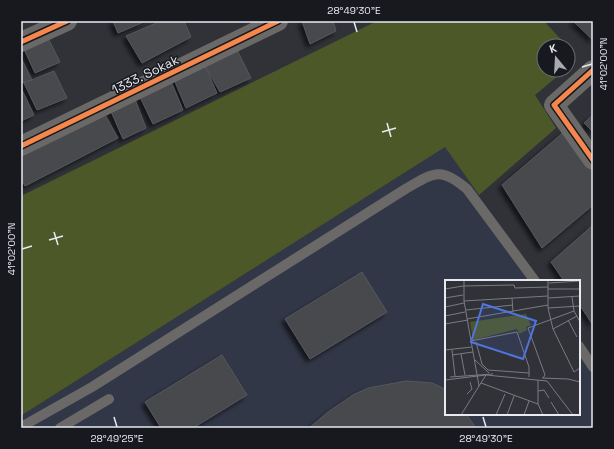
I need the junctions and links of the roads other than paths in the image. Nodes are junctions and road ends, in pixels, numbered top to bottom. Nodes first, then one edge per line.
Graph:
1 (67, 21) edge
2 (278, 21) edge
3 (21, 42) edge
4 (593, 70) edge
5 (21, 146) edge
6 (593, 160) edge
7 (534, 280) edge
8 (580, 348) edge
9 (593, 367) edge
10 (109, 398) dead end
11 (21, 427) edge
12 (60, 428) edge

1 - 3 street
2 - 5 street, 1333. Sokak
4 - 6 street
7 - 11 lane
8 - 9 lane
10 - 12 lane

